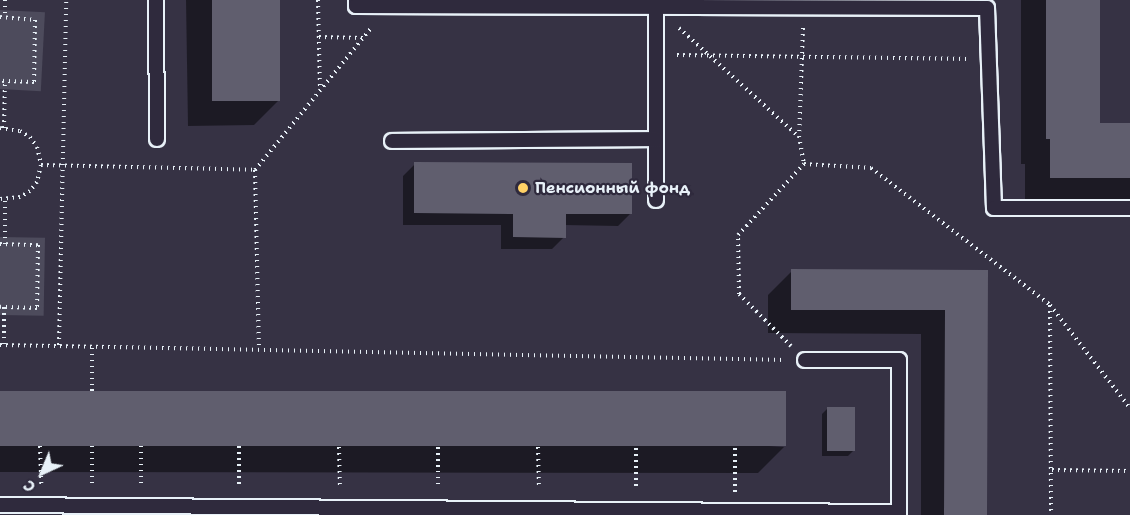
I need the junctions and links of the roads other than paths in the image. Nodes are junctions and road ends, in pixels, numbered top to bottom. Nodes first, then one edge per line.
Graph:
1 (156, 0) edge
2 (356, 0) edge
3 (810, 5) edge
4 (656, 7) junction
5 (157, 139) dead end
6 (656, 139) junction
7 (392, 141) dead end
8 (657, 200) dead end
9 (1130, 208) edge
10 (805, 360) road end
11 (0, 505) edge
12 (591, 512) edge
13 (899, 514) edge

1 - 5 lane
2 - 4 lane
3 - 4 lane
3 - 9 lane
4 - 6 lane
6 - 7 lane
6 - 8 lane
10 - 13 lane
11 - 12 lane
12 - 13 lane

